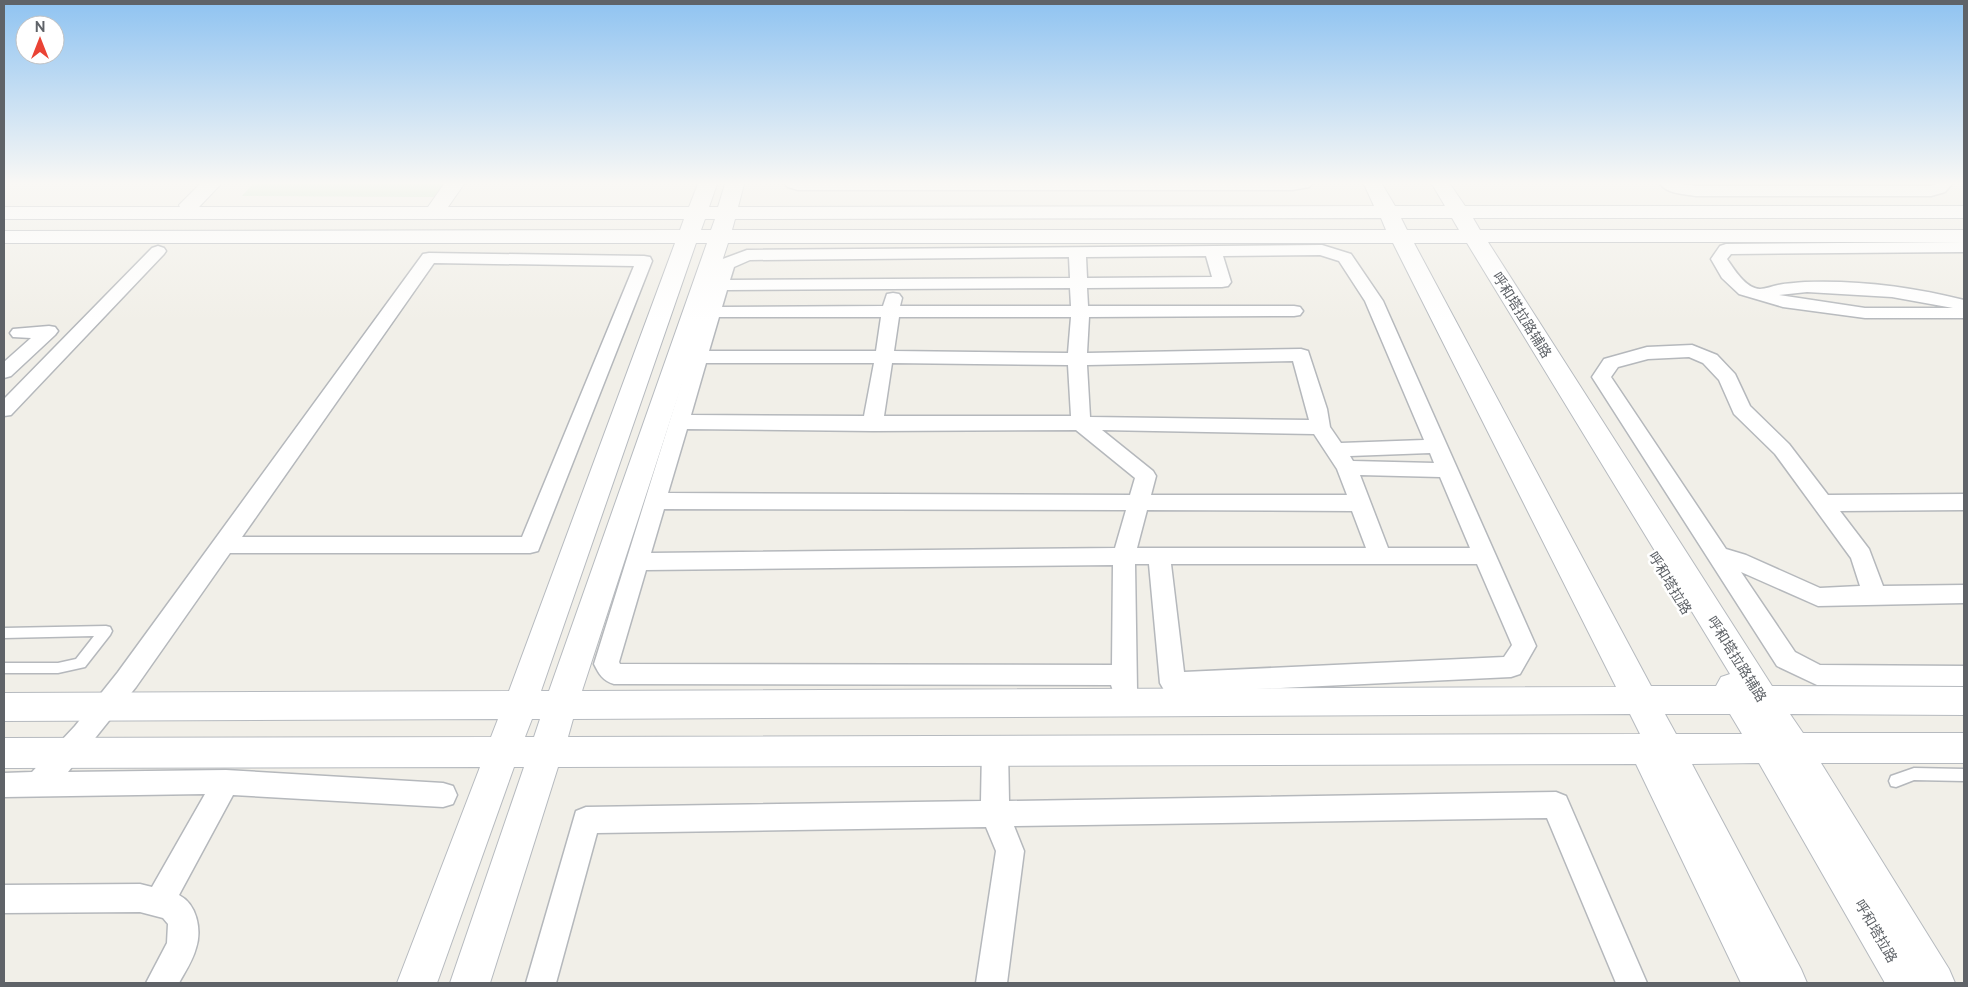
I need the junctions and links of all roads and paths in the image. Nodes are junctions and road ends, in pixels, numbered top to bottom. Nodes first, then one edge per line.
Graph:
1 (217, 230) edge
2 (705, 230) edge
3 (706, 230) edge
4 (1390, 230) edge
5 (1463, 230) edge
6 (1832, 230) edge
7 (1964, 236) edge
8 (4, 237) edge
9 (1964, 248) edge
10 (158, 251) dead end
11 (1212, 251) junction
12 (1077, 252) junction
13 (896, 254) junction
14 (1078, 282) junction
15 (720, 285) junction
16 (896, 285) junction
17 (1761, 295) junction
18 (1964, 306) edge
19 (1294, 311) dead end
20 (712, 312) junction
21 (889, 312) junction
22 (1080, 312) junction
23 (1964, 313) edge
24 (19, 332) dead end
25 (884, 356) junction
26 (698, 358) junction
27 (1077, 359) junction
28 (4, 372) edge
29 (4, 410) edge
30 (679, 422) junction
31 (1081, 423) junction
32 (873, 424) junction
33 (1320, 427) junction
34 (1437, 446) junction
35 (1335, 450) junction
36 (1348, 468) junction
37 (1448, 470) junction
38 (656, 501) junction
39 (1139, 502) junction
40 (1964, 502) edge
41 (1360, 503) junction
42 (1824, 503) junction
43 (223, 545) junction
44 (1124, 556) junction
45 (1159, 556) junction
46 (1380, 556) junction
47 (1486, 556) junction
48 (1719, 556) junction
49 (637, 562) junction
50 (1964, 594) edge
51 (1874, 595) junction
52 (4, 633) edge
53 (4, 668) edge
54 (1964, 676) edge
55 (1124, 689) junction
56 (1174, 692) junction
57 (1751, 700) junction
58 (1632, 701) junction
59 (1964, 701) edge
60 (520, 706) junction
61 (561, 706) junction
62 (4, 707) edge
63 (107, 707) junction
64 (1655, 747) junction
65 (1781, 747) junction
66 (1964, 748) edge
67 (995, 749) junction
68 (502, 751) junction
69 (546, 751) junction
70 (4, 753) edge
71 (69, 753) junction
72 (1964, 775) edge
73 (1896, 781) dead end
74 (226, 782) junction
75 (4, 785) edge
76 (38, 785) junction
77 (443, 795) dead end
78 (995, 814) junction
79 (4, 899) edge
80 (159, 903) junction
81 (162, 983) edge
82 (417, 983) edge
83 (470, 983) edge
84 (541, 983) edge
85 (992, 983) edge
86 (1631, 983) edge
87 (1762, 983) edge
88 (1787, 983) edge
89 (1907, 983) edge
90 (1935, 983) edge

1 - 8 street
2 - 60 street
3 - 61 street
4 - 58 street
5 - 57 street, 呼和塔拉路
6 - 7 street
9 - 17 street
10 - 29 street
11 - 12 street
11 - 14 street
11 - 34 street
12 - 13 street
12 - 14 street
13 - 15 street
13 - 16 street
14 - 16 street
14 - 22 street
15 - 16 street
15 - 20 street
16 - 21 street
17 - 18 street
17 - 23 street
19 - 22 street
20 - 21 street
20 - 26 street
21 - 22 street
21 - 25 street
22 - 27 street
24 - 28 street
25 - 26 street
25 - 27 street
25 - 32 street
26 - 30 street
27 - 31 street
27 - 33 street
30 - 32 street
30 - 38 street
31 - 32 street
31 - 33 street
31 - 39 street
33 - 35 street
34 - 35 street
34 - 37 street
35 - 36 street
36 - 37 street
36 - 41 street
37 - 47 street
38 - 39 street
38 - 49 street
39 - 41 street
39 - 44 street
40 - 42 street
41 - 46 street
42 - 48 street
42 - 51 street
43 - 43 street
43 - 63 street
44 - 45 street
44 - 49 street
44 - 55 street
45 - 46 street
45 - 56 street
46 - 47 street
47 - 56 street
48 - 51 street
48 - 54 street
49 - 55 street
50 - 51 street
52 - 53 lane
55 - 56 street
55 - 61 street
56 - 58 street
57 - 58 street
57 - 59 street
57 - 65 street, 呼和塔拉路
58 - 64 street
60 - 61 street
60 - 63 street
60 - 68 street
61 - 69 street
62 - 63 street
63 - 71 street
64 - 65 street
64 - 67 street
64 - 87 street
64 - 88 street
65 - 66 street
65 - 89 street, 呼和塔拉路
65 - 90 street
67 - 69 street
67 - 78 street
68 - 69 street
68 - 71 street
68 - 82 street
69 - 83 street
70 - 71 street
71 - 76 street
72 - 73 lane
74 - 76 street
74 - 77 street
74 - 80 street
75 - 76 street
78 - 84 street
78 - 85 street
78 - 86 street
79 - 80 street
80 - 81 street

